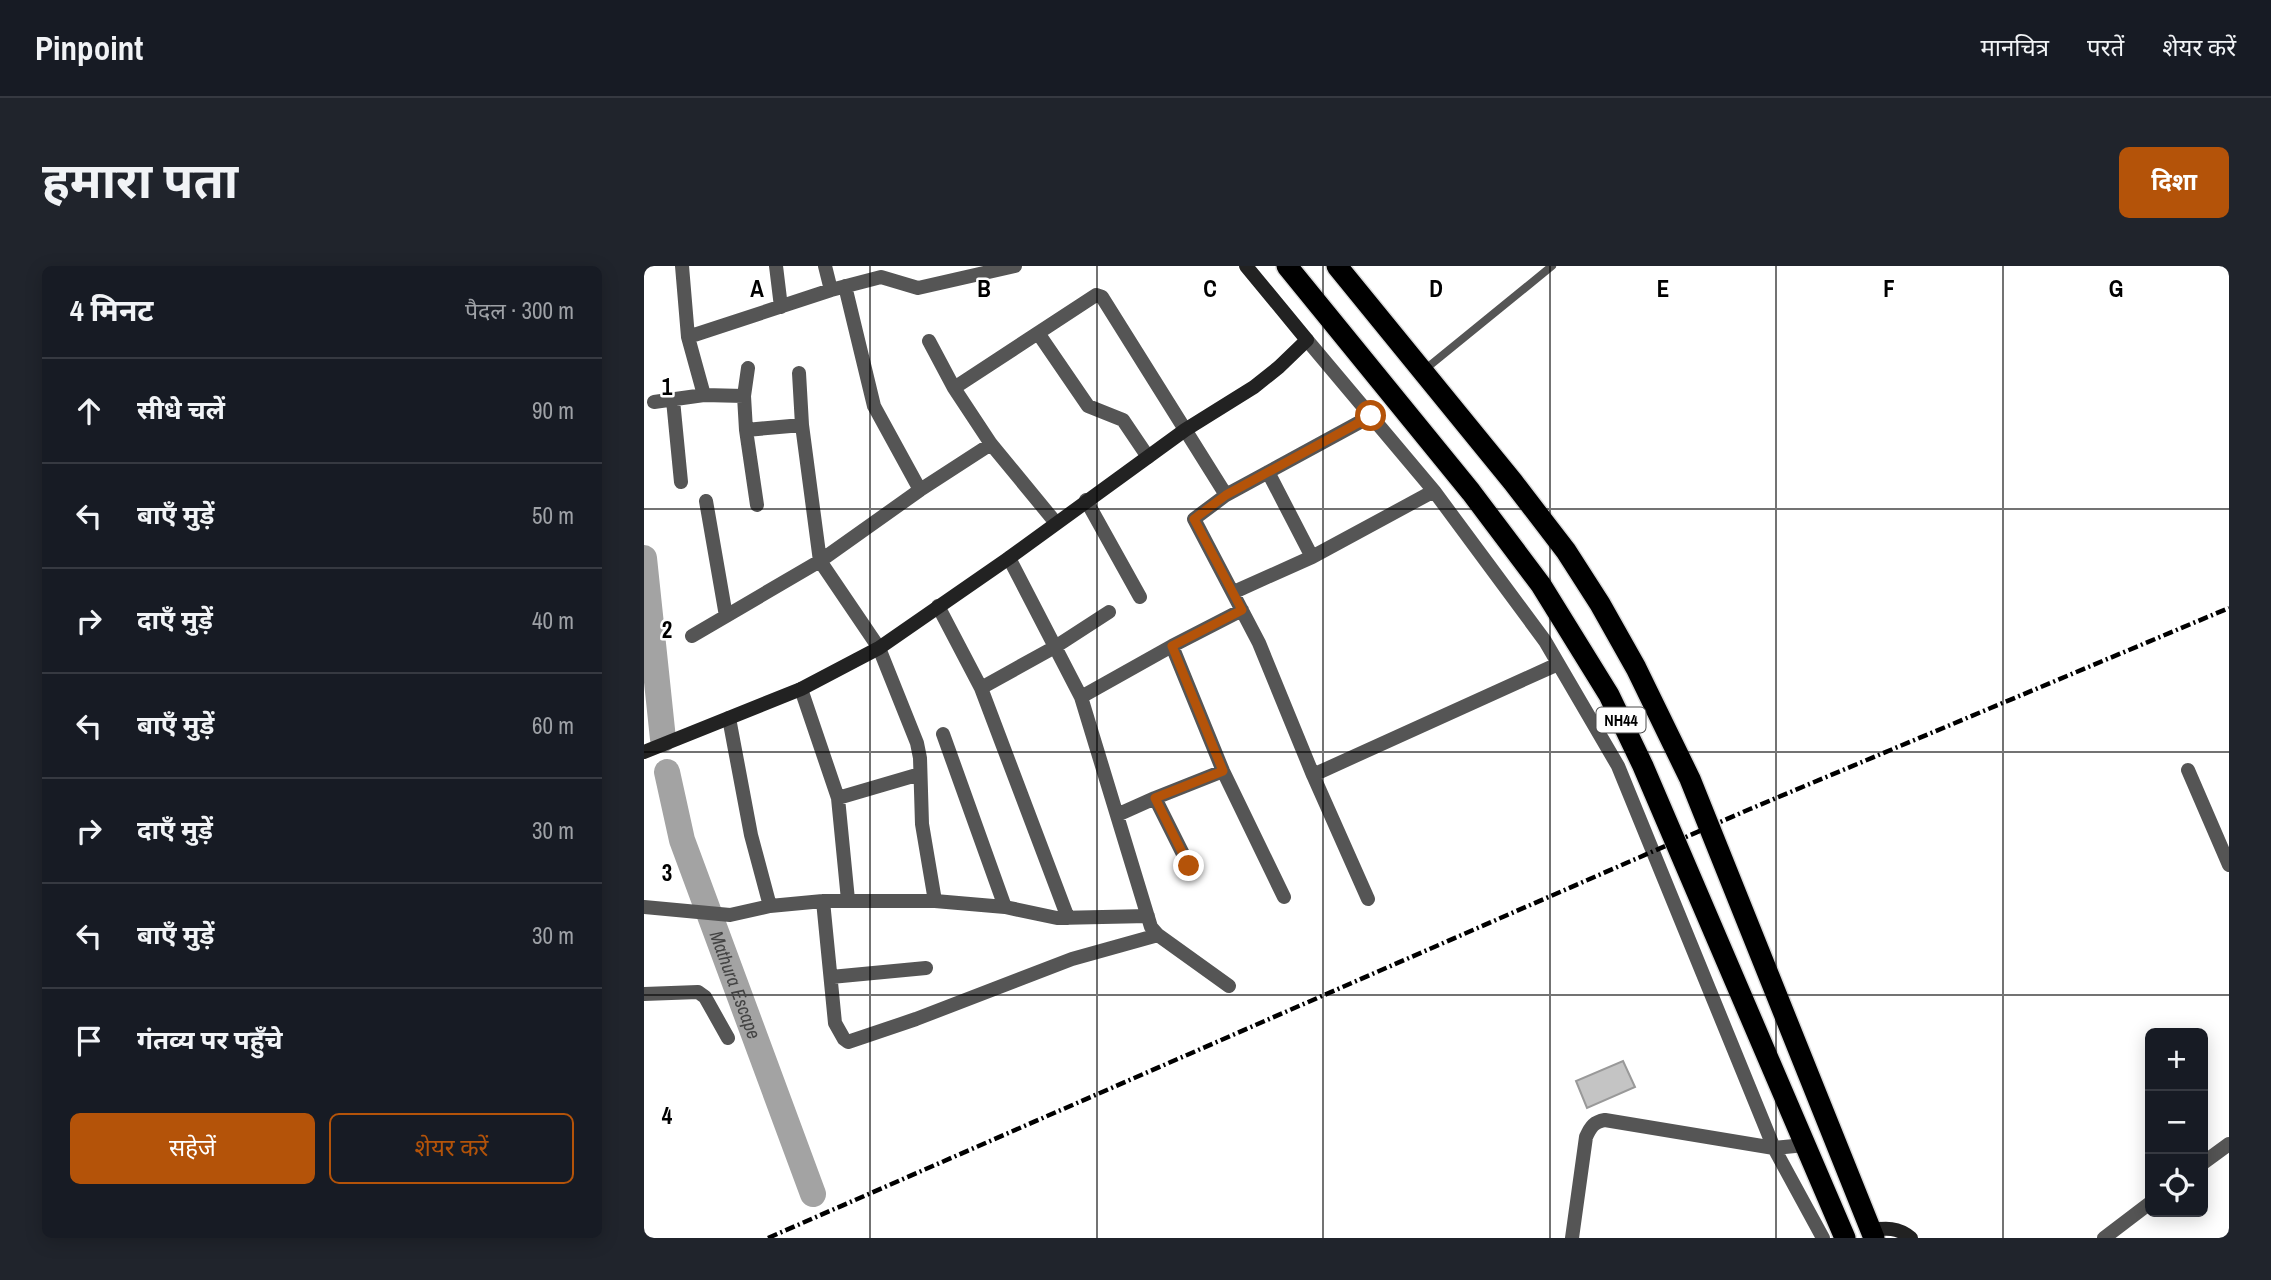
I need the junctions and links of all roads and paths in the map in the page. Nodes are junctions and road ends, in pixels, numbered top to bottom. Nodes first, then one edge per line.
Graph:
1 (682, 266) edge
2 (776, 266) edge
3 (825, 266) edge
4 (1015, 266) edge
5 (1246, 266) edge
6 (1287, 266) edge
7 (1337, 266) edge
8 (1552, 266) edge
9 (838, 288) junction
10 (781, 307) junction
11 (1038, 333) junction
12 (688, 337) junction
13 (1307, 340) junction
14 (929, 341) dead end
15 (748, 368) dead end
16 (1423, 371) junction
17 (799, 373) dead end
18 (954, 388) junction
19 (704, 395) junction
20 (744, 396) junction
21 (673, 400) junction
22 (654, 402) dead end
23 (1371, 416) junction
24 (802, 425) junction
25 (746, 430) junction
26 (1185, 430) junction
27 (991, 444) junction
28 (1148, 457) junction
29 (1268, 472) junction
30 (681, 482) dead end
31 (920, 490) junction
32 (1434, 491) junction
33 (1226, 495) junction
34 (1086, 500) junction
35 (706, 501) dead end
36 (757, 505) dead end
37 (1056, 523) junction
38 (1312, 557) junction
39 (1009, 558) junction
40 (820, 561) junction
41 (1234, 592) junction
42 (1140, 597) dead end
43 (938, 607) junction
44 (1242, 610) junction
45 (1109, 612) dead end
46 (726, 616) junction
47 (692, 636) dead end
48 (1172, 646) junction
49 (1055, 647) junction
50 (879, 648) junction
51 (1558, 664) junction
52 (981, 688) junction
53 (801, 689) junction
54 (1081, 697) junction
55 (729, 718) junction
56 (943, 734) dead end
57 (644, 752) edge
58 (2188, 770) dead end
59 (1223, 771) junction
60 (920, 774) junction
61 (1313, 775) junction
62 (838, 798) junction
63 (1155, 798) junction
64 (1117, 816) junction
65 (2229, 865) edge
66 (1189, 866) dead end
67 (1284, 897) dead end
68 (1368, 899) dead end
69 (848, 900) junction
70 (824, 901) junction
71 (935, 901) junction
72 (770, 906) junction
73 (644, 907) edge
74 (1005, 907) junction
75 (1148, 916) junction
76 (1068, 918) junction
77 (1158, 935) junction
78 (926, 968) dead end
79 (831, 976) junction
80 (1229, 986) dead end
81 (644, 994) edge
82 (728, 1038) dead end
83 (1805, 1145) junction
84 (1774, 1148) junction
85 (2228, 1148) edge
86 (2208, 1161) edge
87 (2145, 1207) edge
88 (1872, 1234) edge
89 (1572, 1238) edge
90 (1823, 1238) edge
91 (1844, 1238) edge
92 (1911, 1238) edge
93 (2104, 1238) edge

1 - 12 street
2 - 10 street
3 - 9 street
4 - 9 street
5 - 13 street
6 - 83 highway, NH44
7 - 16 highway, NH44
8 - 16 lane
9 - 10 street
9 - 31 street
10 - 12 street
11 - 18 street
11 - 26 street
11 - 28 street
12 - 19 street
13 - 23 street
13 - 26 street
14 - 18 street
15 - 20 street
16 - 88 highway, NH44
17 - 24 street
18 - 27 street
19 - 20 street
19 - 21 street
20 - 25 street
21 - 22 street
21 - 30 street
23 - 29 street
23 - 32 street
24 - 25 street
24 - 40 street
25 - 36 street
26 - 28 street
26 - 33 street
27 - 31 street
27 - 37 street
28 - 34 street
29 - 33 street
29 - 38 street
31 - 40 street
32 - 38 street
32 - 51 street
33 - 41 street
34 - 37 street
34 - 42 street
35 - 46 street
37 - 39 street
38 - 41 street
39 - 43 street
39 - 49 street
40 - 46 street
40 - 50 street
41 - 44 street
43 - 50 street
43 - 52 street
44 - 48 street
44 - 61 street
45 - 49 street
46 - 47 street
48 - 54 street
48 - 59 street
49 - 52 street
49 - 54 street
50 - 53 street
50 - 60 street
51 - 61 street
51 - 84 street
52 - 76 street
53 - 55 street
53 - 62 street
54 - 64 street
55 - 57 street
55 - 72 street
56 - 74 street
58 - 65 street
59 - 63 street
59 - 67 street
60 - 62 street
60 - 71 street
61 - 68 street
62 - 69 street
63 - 64 street
63 - 66 street
64 - 75 street
69 - 70 street
69 - 71 street
70 - 72 street
70 - 79 street
71 - 74 street
72 - 73 street
74 - 76 street
75 - 76 street
75 - 77 street
77 - 79 street
77 - 80 street
78 - 79 street
81 - 82 street
83 - 84 street
83 - 91 highway, NH44
84 - 89 street
84 - 90 street
85 - 86 street
87 - 93 street
88 - 92 street

